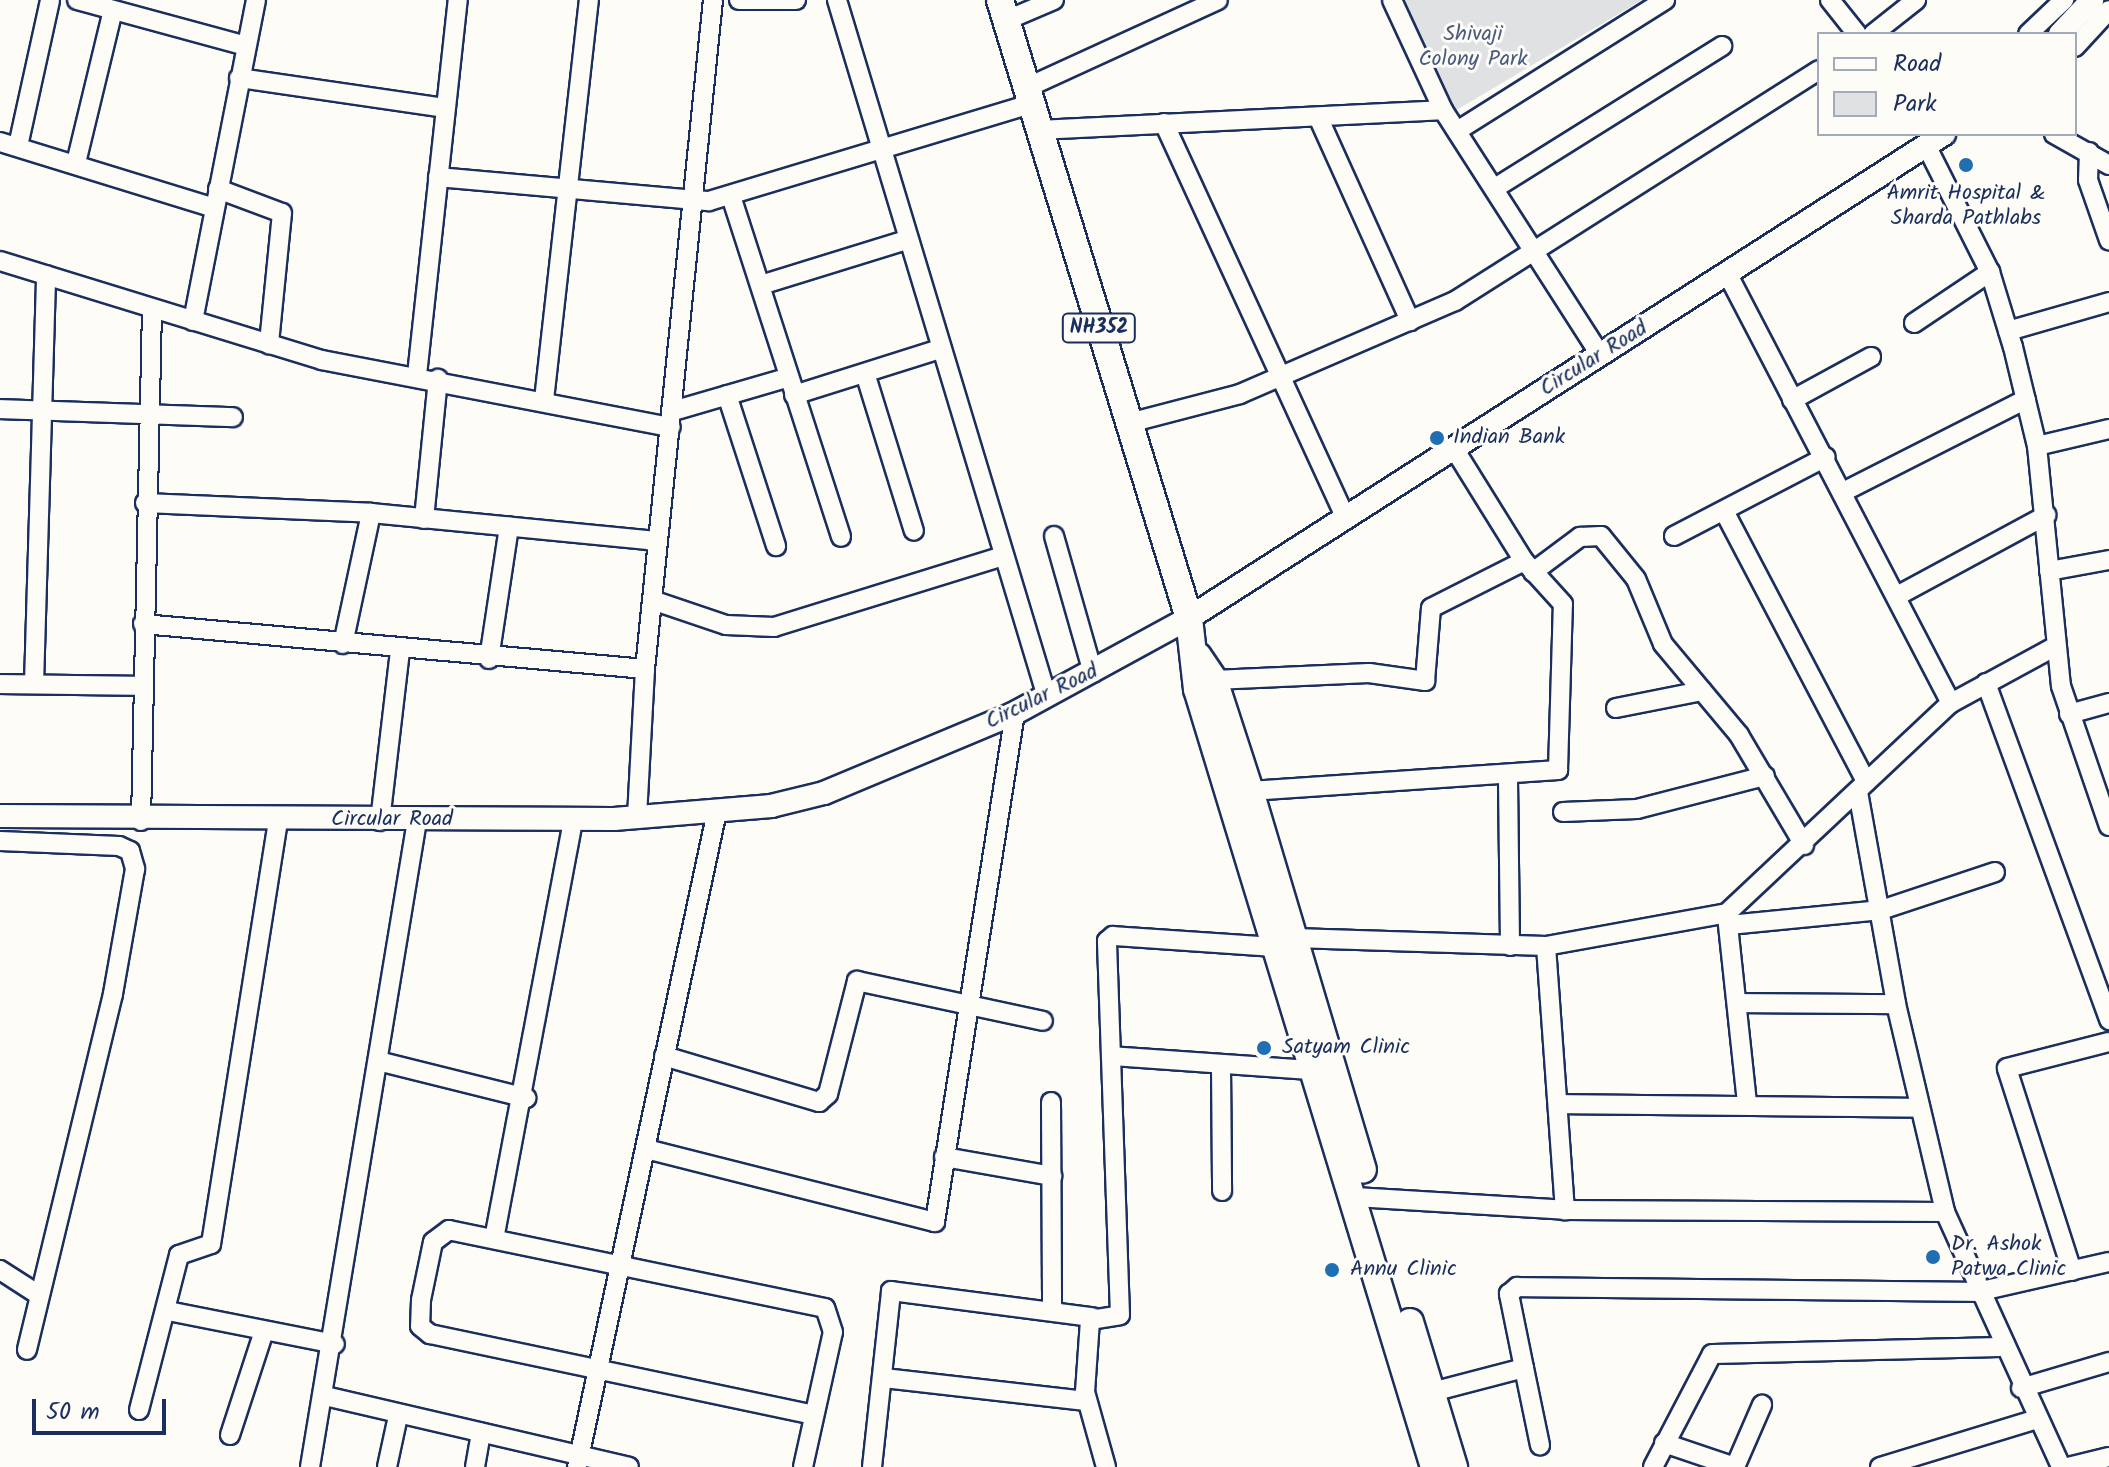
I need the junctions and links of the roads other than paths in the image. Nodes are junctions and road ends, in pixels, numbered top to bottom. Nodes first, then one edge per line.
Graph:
1 (50, 0) edge
2 (77, 0) edge
3 (256, 0) edge
4 (458, 0) edge
5 (589, 0) edge
6 (713, 0) edge
7 (739, 0) edge
8 (796, 0) edge
9 (837, 0) edge
10 (1054, 0) edge
11 (1218, 0) edge
12 (1392, 0) edge
13 (1665, 0) edge
14 (1830, 0) edge
15 (1916, 0) edge
16 (2064, 0) edge
17 (2092, 0) edge
18 (113, 10) junction
19 (1004, 10) edge
20 (2109, 10) edge
21 (2094, 29) junction
22 (1855, 32) edge
23 (1876, 32) edge
24 (2030, 32) edge
25 (2062, 32) edge
26 (2109, 41) edge
27 (2077, 45) edge
28 (246, 46) junction
29 (1722, 46) dead end
30 (1817, 71) edge
31 (239, 78) junction
32 (1031, 107) junction
33 (444, 108) junction
34 (1443, 110) junction
35 (1319, 119) junction
36 (1164, 123) junction
37 (1457, 131) junction
38 (2058, 136) edge
39 (2073, 136) edge
40 (1939, 137) edge
41 (9, 144) edge
42 (879, 149) junction
43 (2087, 151) junction
44 (76, 163) junction
45 (2109, 165) edge
46 (438, 177) junction
47 (568, 187) junction
48 (1495, 188) junction
49 (218, 189) junction
50 (731, 196) junction
51 (692, 202) junction
52 (214, 208) junction
53 (906, 240) junction
54 (2109, 240) edge
55 (1533, 251) junction
56 (0, 261) edge
57 (1990, 272) junction
58 (1727, 273) junction
59 (46, 275) junction
60 (761, 285) junction
61 (2109, 302) edge
62 (152, 310) junction
63 (193, 321) junction
64 (1410, 321) junction
65 (1914, 323) dead end
66 (2008, 331) junction
67 (269, 344) junction
68 (937, 350) junction
69 (1600, 355) junction
70 (1871, 357) dead end
71 (865, 373) junction
72 (417, 375) junction
73 (438, 379) junction
74 (1279, 379) junction
75 (792, 386) junction
76 (727, 395) junction
77 (2026, 399) junction
78 (544, 400) junction
79 (1792, 400) junction
80 (0, 409) edge
81 (42, 410) junction
82 (148, 414) junction
83 (233, 417) dead end
84 (672, 419) junction
85 (1129, 423) junction
86 (2109, 429) edge
87 (2037, 446) junction
88 (1453, 447) junction
89 (1826, 457) junction
90 (1843, 492) junction
91 (145, 503) junction
92 (1724, 511) junction
93 (371, 513) junction
94 (1344, 515) junction
95 (2047, 515) junction
96 (424, 519) junction
97 (509, 527) junction
98 (914, 531) dead end
99 (1054, 536) dead end
100 (1674, 536) dead end
101 (841, 537) dead end
102 (658, 541) junction
103 (776, 546) dead end
104 (1000, 557) junction
105 (2109, 560) edge
106 (1528, 566) junction
107 (2049, 571) junction
108 (1897, 596) junction
109 (652, 600) junction
110 (1189, 618) junction
111 (143, 624) junction
112 (343, 644) junction
113 (2056, 646) junction
114 (400, 650) junction
115 (1198, 656) junction
116 (489, 659) junction
117 (645, 669) junction
118 (1093, 673) junction
119 (1214, 680) junction
120 (1986, 683) junction
121 (0, 684) edge
122 (34, 684) junction
123 (142, 686) junction
124 (1702, 691) junction
125 (1047, 697) junction
126 (1951, 703) junction
127 (2109, 703) edge
128 (1616, 708) dead end
129 (1015, 713) junction
130 (2069, 714) junction
131 (1765, 776) junction
132 (1508, 779) junction
133 (1862, 787) junction
134 (1250, 791) junction
135 (717, 811) junction
136 (1563, 812) dead end
137 (0, 816) edge
138 (637, 817) junction
139 (278, 819) junction
140 (573, 819) junction
141 (141, 821) junction
142 (380, 821) junction
143 (417, 821) junction
144 (2109, 826) edge
145 (0, 841) edge
146 (1804, 845) junction
147 (1995, 872) dead end
148 (1881, 910) junction
149 (1728, 919) junction
150 (1284, 942) junction
151 (1510, 946) junction
152 (1546, 946) junction
153 (1739, 1003) junction
154 (1896, 1004) junction
155 (965, 1008) junction
156 (2109, 1020) edge
157 (1043, 1021) dead end
158 (2109, 1042) edge
159 (664, 1056) junction
160 (1111, 1056) junction
161 (378, 1061) junction
162 (1221, 1066) junction
163 (1312, 1070) junction
164 (526, 1098) junction
165 (1051, 1102) dead end
166 (1747, 1103) junction
167 (1558, 1104) junction
168 (1919, 1108) junction
169 (646, 1149) junction
170 (944, 1157) junction
171 (1052, 1176) junction
172 (1222, 1191) dead end
173 (1363, 1196) junction
174 (1565, 1210) junction
175 (1945, 1212) junction
176 (494, 1239) junction
177 (2109, 1262) edge
178 (620, 1264) junction
179 (0, 1270) edge
180 (2072, 1271) junction
181 (1977, 1292) junction
182 (39, 1295) junction
183 (1052, 1307) junction
184 (168, 1311) junction
185 (1092, 1317) junction
186 (264, 1331) junction
187 (335, 1344) junction
188 (2001, 1347) junction
189 (27, 1350) dead end
190 (2109, 1362) edge
191 (596, 1366) junction
192 (1524, 1368) junction
193 (884, 1378) junction
194 (2021, 1388) junction
195 (1432, 1392) junction
196 (325, 1396) junction
197 (1086, 1401) junction
198 (1762, 1405) dead end
199 (139, 1410) dead end
200 (814, 1415) junction
201 (398, 1416) junction
202 (2037, 1419) junction
203 (481, 1433) junction
204 (230, 1435) dead end
205 (1664, 1443) junction
206 (1540, 1445) dead end
207 (2109, 1457) edge
208 (578, 1461) edge
209 (310, 1467) edge
210 (387, 1467) edge
211 (475, 1467) edge
212 (629, 1467) edge
213 (803, 1467) edge
214 (872, 1467) edge
215 (1106, 1467) edge
216 (1434, 1467) edge
217 (1454, 1467) edge
218 (1653, 1467) edge
219 (1735, 1467) edge
220 (1880, 1467) edge
221 (2061, 1467) edge
222 (2068, 1467) edge

1 - 41 street
2 - 18 street
3 - 28 street
4 - 33 street
5 - 47 street
6 - 51 street
7 - 8 street
9 - 42 street
10 - 19 street
11 - 32 street
12 - 34 street
13 - 37 street
14 - 22 street
15 - 23 street
16 - 24 street
17 - 25 main road
18 - 28 street
18 - 44 street
19 - 32 highway, NH352
20 - 21 street
21 - 26 street
21 - 27 street
28 - 31 street
29 - 48 street
30 - 55 street
31 - 33 street
31 - 49 street
32 - 36 street
32 - 42 street
32 - 85 highway, NH352
33 - 46 street
34 - 35 street
34 - 37 street
35 - 36 street
35 - 64 street
36 - 74 street
37 - 48 street
38 - 43 street
39 - 43 street
40 - 57 street
40 - 58 main road, Circular Road
41 - 44 street
42 - 50 street
42 - 53 street
43 - 45 street
43 - 54 street
44 - 52 street
46 - 47 street
46 - 72 street
47 - 51 street
47 - 78 street
48 - 55 street
49 - 52 street
49 - 67 street
50 - 51 street
50 - 60 street
51 - 84 street
52 - 63 street
53 - 60 street
53 - 68 street
55 - 64 street
55 - 69 street
56 - 59 street
57 - 65 street
57 - 66 street
58 - 69 main road, Circular Road
58 - 79 street
59 - 62 street
59 - 81 street
60 - 75 street
61 - 66 street
62 - 63 street
62 - 82 street
63 - 67 street
64 - 74 street
66 - 77 street
67 - 72 street
68 - 71 street
68 - 104 street
69 - 88 main road, Circular Road
70 - 79 street
71 - 75 street
71 - 98 street
72 - 73 street
73 - 78 street
73 - 96 street
74 - 85 street
74 - 94 street
75 - 76 street
75 - 101 street
76 - 84 street
76 - 103 street
77 - 87 street
77 - 90 street
78 - 84 street
79 - 89 street
80 - 81 street
81 - 82 street
81 - 122 street
82 - 83 street
82 - 91 street
84 - 102 street
85 - 110 highway, NH352
86 - 87 street
87 - 95 street
88 - 94 main road, Circular Road
88 - 106 street
89 - 90 street
89 - 92 street
90 - 108 street
91 - 93 street
91 - 111 street
92 - 100 street
92 - 133 street
93 - 96 street
93 - 112 street
94 - 110 main road, Circular Road
95 - 107 street
95 - 108 street
96 - 97 street
97 - 102 street
97 - 116 street
99 - 118 street
102 - 109 street
104 - 109 street
104 - 125 street
105 - 107 street
106 - 119 street
106 - 124 street
106 - 132 street
107 - 113 street
108 - 126 street
109 - 117 street
110 - 115 highway, NH352
110 - 118 main road, Circular Road
111 - 112 street
111 - 123 street
112 - 114 street
113 - 120 street
113 - 130 street
114 - 116 street
114 - 142 street
115 - 119 highway, NH352
115 - 150 highway, NH352
116 - 117 street
117 - 138 street
118 - 125 main road, Circular Road
119 - 134 highway, NH352
120 - 126 street
120 - 156 street
121 - 122 street
122 - 123 street
123 - 141 street
124 - 128 street
124 - 131 street
125 - 129 main road, Circular Road
126 - 133 street
127 - 130 street
129 - 135 main road, Circular Road
129 - 155 street
130 - 144 street
131 - 136 street
131 - 146 street
132 - 134 street
132 - 151 street
133 - 146 street
133 - 148 street
134 - 150 highway, NH352
135 - 138 main road, Circular Road
135 - 159 street
137 - 141 main road, Circular Road
138 - 140 main road, Circular Road
139 - 141 main road, Circular Road
139 - 142 main road, Circular Road
139 - 184 street
140 - 143 main road, Circular Road
140 - 164 street
142 - 143 main road, Circular Road
143 - 161 street
145 - 182 street
146 - 149 street
147 - 148 street
148 - 149 street
148 - 154 street
149 - 152 street
149 - 153 street
150 - 151 street
150 - 160 street
150 - 163 highway, NH352
150 - 173 highway, NH352
151 - 152 street
152 - 167 street
153 - 154 street
153 - 166 street
154 - 168 street
155 - 157 street
155 - 159 street
155 - 170 street
158 - 180 street
159 - 169 street
160 - 162 street
160 - 185 street
161 - 164 street
161 - 187 street
162 - 163 street
162 - 172 street
163 - 173 highway, NH352
164 - 176 street
165 - 171 street
166 - 167 street
166 - 168 street
167 - 174 street
168 - 175 street
169 - 170 street
169 - 178 street
170 - 171 street
171 - 183 street
173 - 174 street
173 - 195 highway, NH352
173 - 216 highway, NH352
174 - 175 street
175 - 181 street
176 - 178 street
176 - 191 street
177 - 180 street
178 - 191 street
178 - 200 street
179 - 182 street
180 - 181 street
181 - 188 street
181 - 192 street
182 - 189 street
183 - 185 street
183 - 193 street
184 - 186 street
184 - 199 street
185 - 197 street
186 - 187 street
186 - 204 street
187 - 196 street
188 - 194 street
188 - 205 street
190 - 194 street
191 - 200 street
191 - 208 street
192 - 195 street
192 - 206 street
193 - 197 street
193 - 214 street
194 - 202 street
195 - 217 highway, NH352
196 - 201 street
196 - 209 street
197 - 215 street
198 - 219 street
200 - 213 street
201 - 203 street
201 - 210 street
202 - 220 street
202 - 221 street
203 - 208 street
203 - 211 street
205 - 218 street
205 - 219 street
207 - 222 street
208 - 212 street

